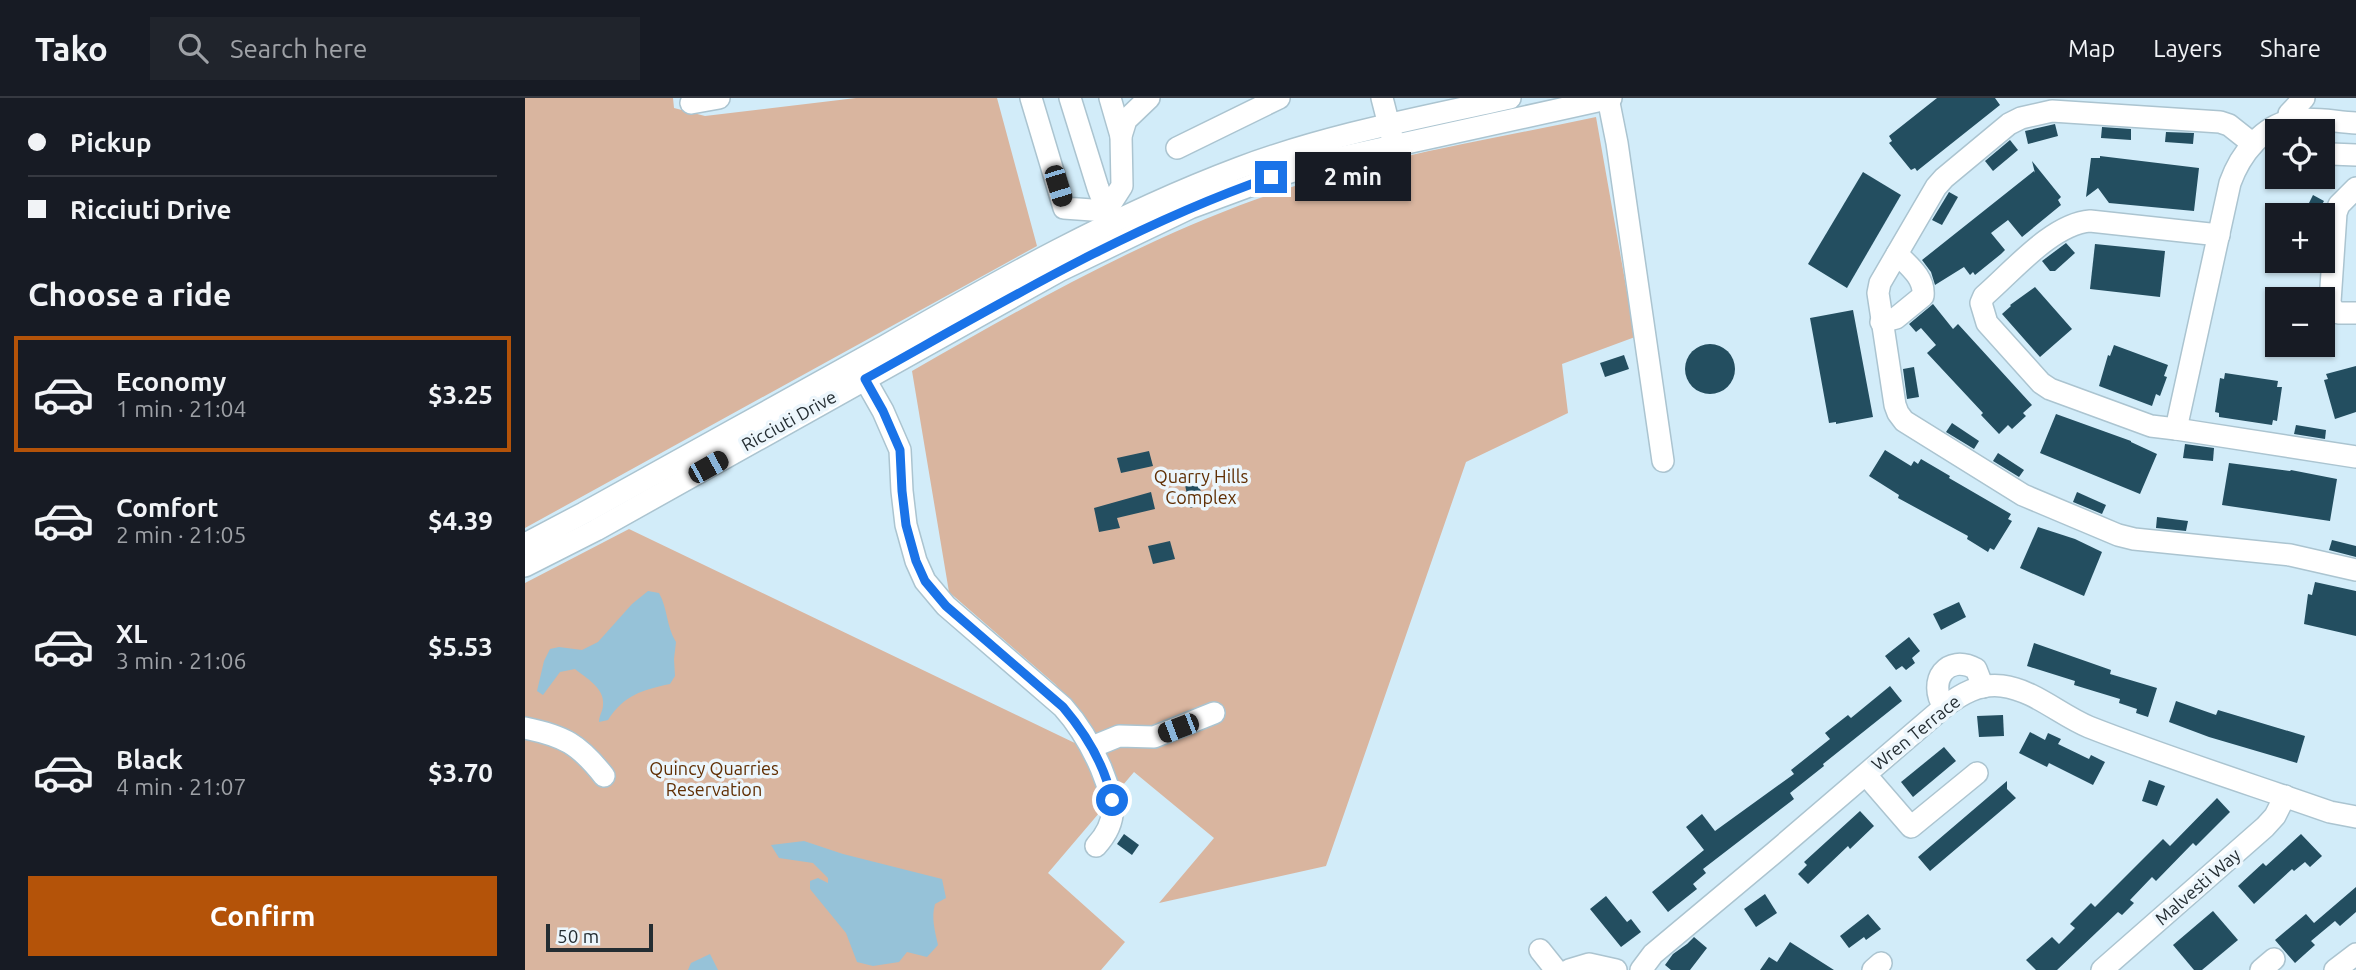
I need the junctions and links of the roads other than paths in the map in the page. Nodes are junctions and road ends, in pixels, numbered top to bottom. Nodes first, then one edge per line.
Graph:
1 (719, 98) edge
2 (1031, 98) edge
3 (1070, 98) edge
4 (1110, 98) edge
5 (1149, 98) edge
6 (1279, 98) edge
7 (1382, 98) edge
8 (1510, 98) edge
9 (1609, 98) edge
10 (2304, 98) edge
11 (691, 103) dead end
12 (1250, 104) edge
13 (2356, 112) edge
14 (2285, 119) edge
15 (2286, 119) edge
16 (2335, 121) edge
17 (2356, 123) edge
18 (1392, 134) junction
19 (2265, 135) edge
20 (1121, 136) junction
21 (2253, 144) junction
22 (1177, 148) dead end
23 (2335, 154) edge
24 (2356, 155) edge
25 (2356, 188) edge
26 (1112, 224) junction
27 (2219, 235) junction
28 (1897, 254) junction
29 (2356, 313) edge
30 (1881, 322) junction
31 (860, 370) junction
32 (2176, 429) junction
33 (2356, 456) edge
34 (1663, 461) dead end
35 (525, 544) edge
36 (525, 566) edge
37 (2356, 570) edge
38 (1983, 687) junction
39 (1944, 707) junction
40 (1214, 713) dead end
41 (525, 728) edge
42 (1092, 747) junction
43 (1977, 773) dead end
44 (1866, 775) junction
45 (604, 776) dead end
46 (2285, 796) junction
47 (2356, 817) edge
48 (1096, 846) dead end
49 (1541, 950) dead end
50 (2356, 954) edge
51 (1556, 970) edge
52 (1569, 970) edge
53 (1616, 970) edge
54 (1641, 970) edge
55 (2102, 970) edge
56 (2335, 970) edge

1 - 11 street
2 - 26 street
3 - 26 street
4 - 20 street
5 - 20 street
6 - 12 street
7 - 18 street
8 - 18 street, Ricciuti Drive
9 - 18 street, Ricciuti Drive
9 - 34 street
10 - 14 street
12 - 22 street
13 - 15 street
16 - 17 street
18 - 26 street, Ricciuti Drive
19 - 21 street
20 - 26 street
21 - 27 street
21 - 28 street
23 - 24 street
25 - 29 street
26 - 31 street, Ricciuti Drive
27 - 32 street
27 - 32 street
28 - 30 street
28 - 30 street
30 - 37 street
31 - 35 street, Ricciuti Drive
31 - 36 street, Ricciuti Drive
31 - 42 street
32 - 33 street
38 - 39 street, Wren Terrace
38 - 39 street
38 - 46 street
39 - 44 street, Wren Terrace
40 - 42 street
41 - 45 street
42 - 48 street
43 - 44 street
44 - 54 street, Wren Terrace
46 - 47 street
46 - 55 street, Malvesti Way
49 - 51 street
50 - 56 street
52 - 53 street

